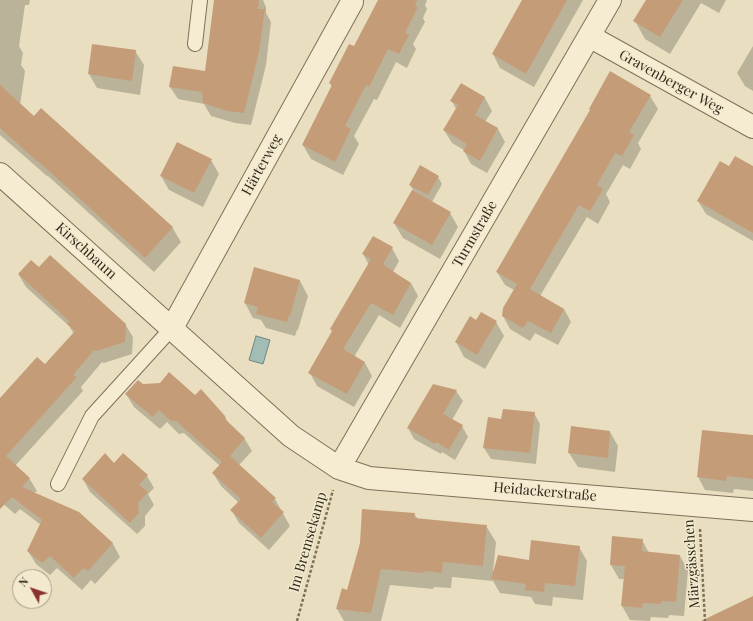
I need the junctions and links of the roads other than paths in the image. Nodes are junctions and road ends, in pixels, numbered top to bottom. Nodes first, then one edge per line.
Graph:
1 (200, 0) edge
2 (610, 0) edge
3 (351, 1) edge
4 (589, 36) junction
5 (194, 44) dead end
6 (753, 127) edge
7 (0, 174) edge
8 (172, 328) junction
9 (339, 468) junction
10 (58, 484) dead end
11 (753, 510) edge

1 - 5 lane
2 - 4 street, Turmstraße
3 - 8 street, Härterweg
4 - 6 street, Gravenberger Weg
4 - 9 street, Turmstraße
7 - 8 street, Kirschbaum
8 - 9 street, Kirschbaum
8 - 10 lane
9 - 11 street, Heidackerstraße

